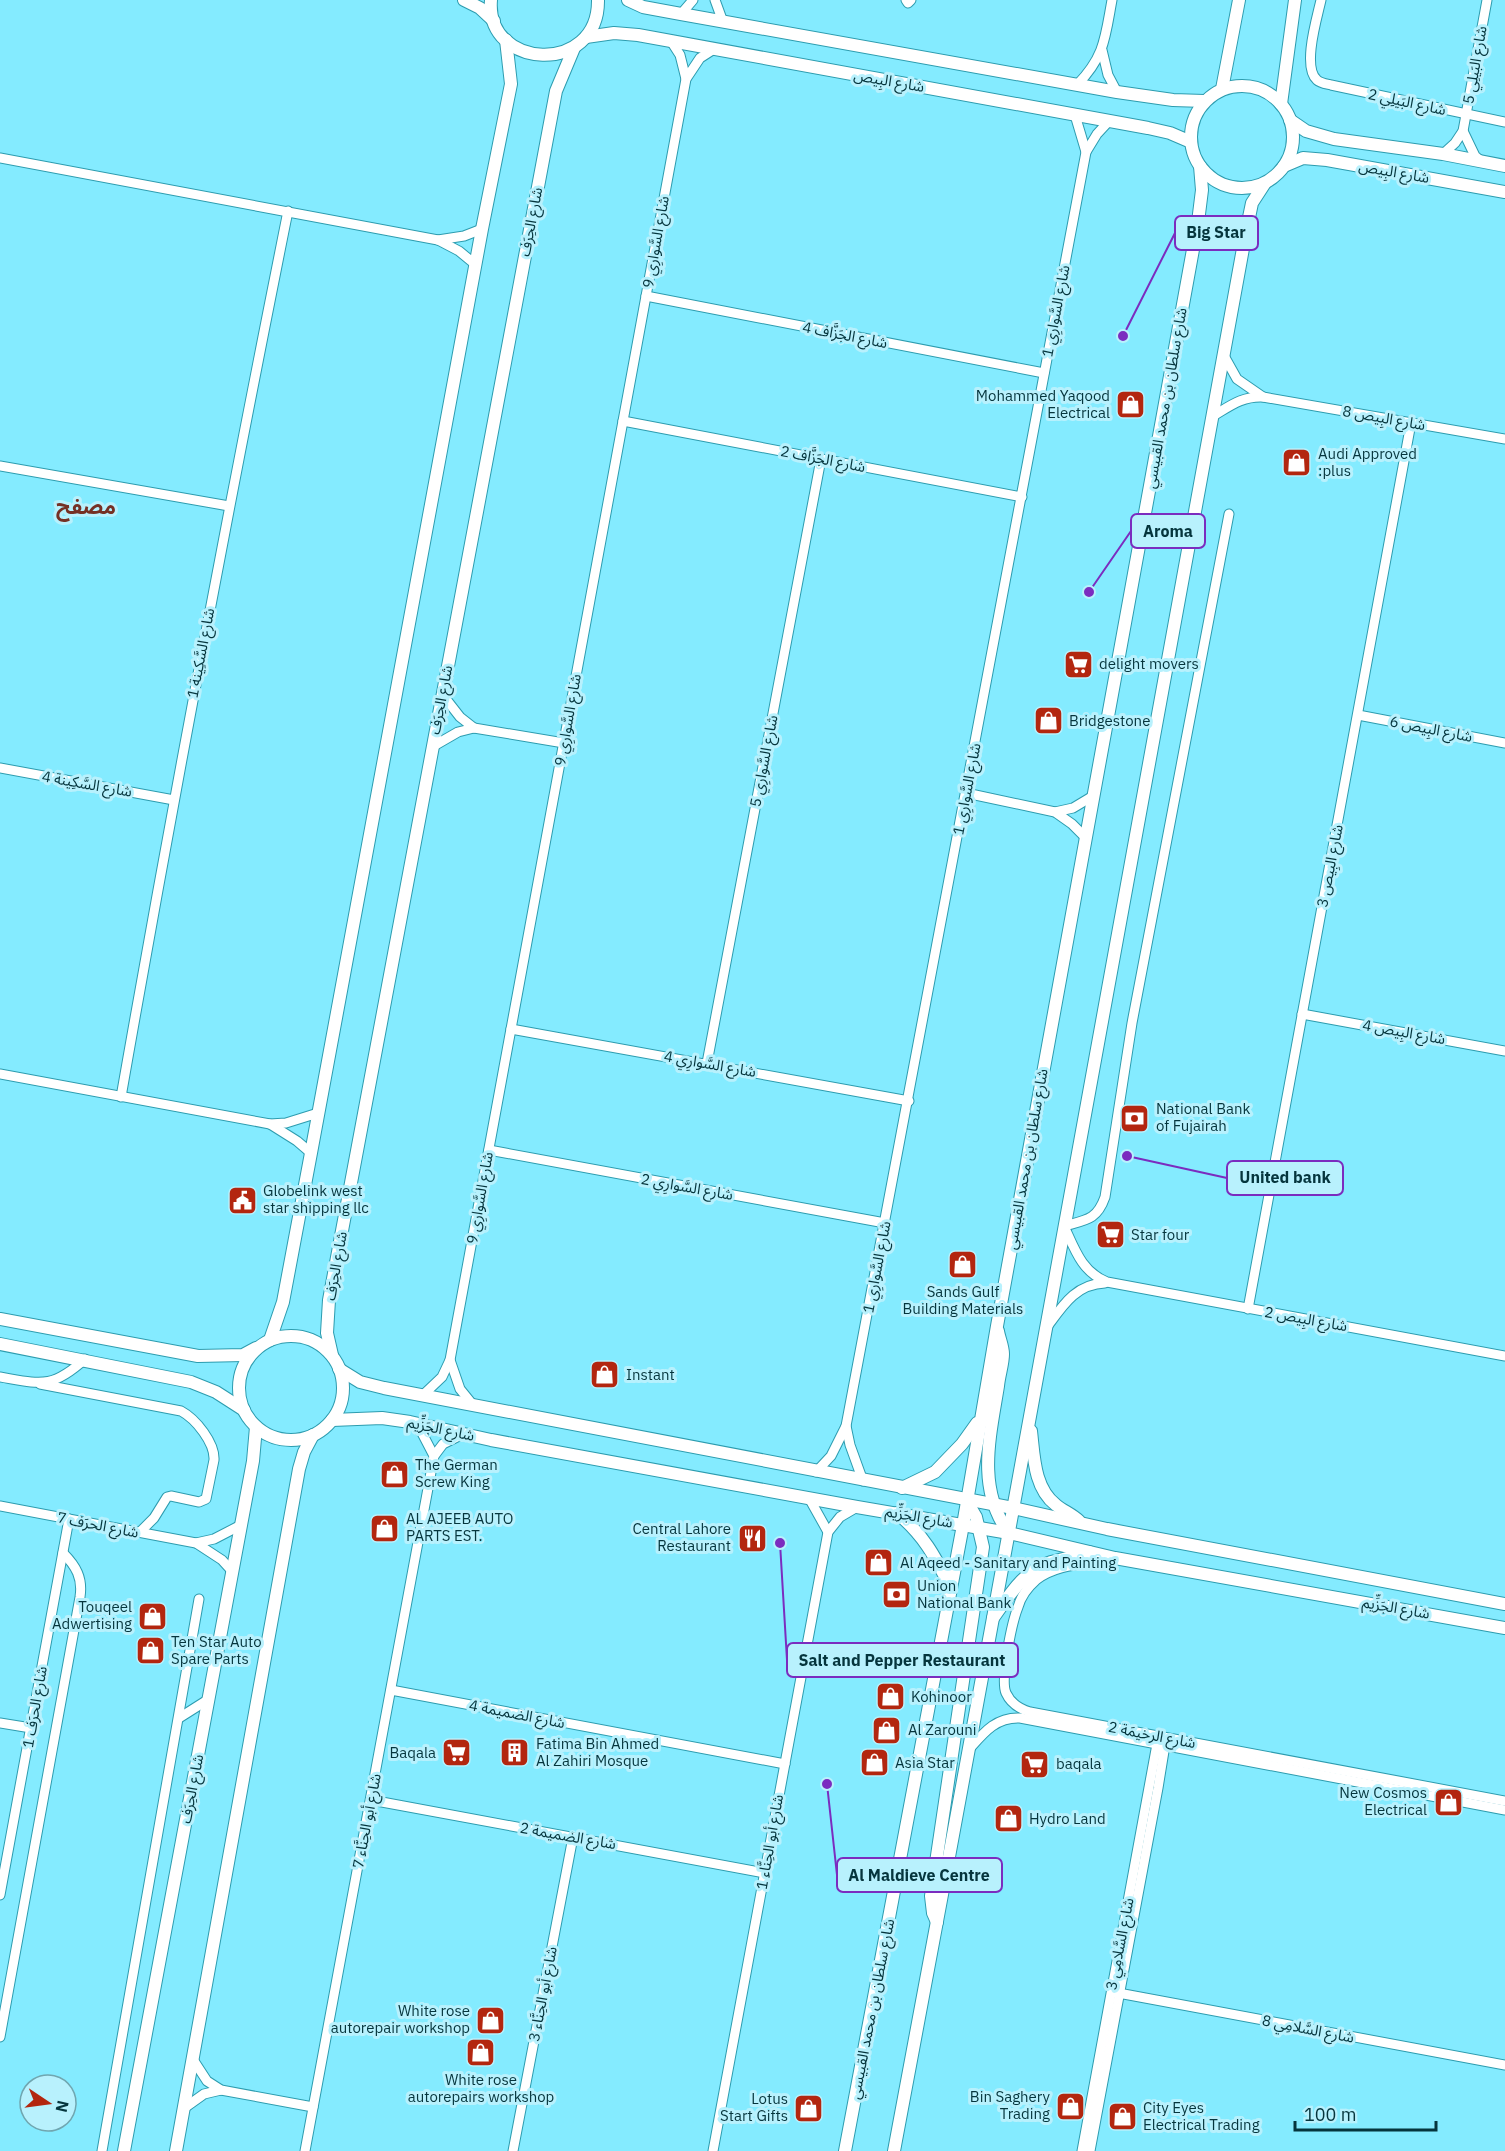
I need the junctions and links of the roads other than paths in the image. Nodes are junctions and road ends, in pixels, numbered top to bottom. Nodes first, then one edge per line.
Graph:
1 (464, 0) edge
2 (491, 0) edge
3 (598, 0) edge
4 (628, 0) edge
5 (693, 0) edge
6 (715, 0) edge
7 (906, 0) edge
8 (911, 0) edge
9 (1112, 0) edge
10 (1239, 0) edge
11 (1296, 0) edge
12 (1321, 0) edge
13 (1487, 0) edge
14 (681, 14) junction
15 (494, 21) junction
16 (723, 22) junction
17 (586, 37) junction
18 (506, 40) junction
19 (671, 41) junction
20 (574, 48) junction
21 (714, 49) junction
22 (1102, 50) junction
23 (686, 79) junction
24 (1077, 86) junction
25 (1222, 89) junction
26 (1117, 92) junction
27 (1204, 101) junction
28 (1281, 104) junction
29 (1466, 114) junction
30 (1075, 115) junction
31 (1290, 120) junction
32 (1109, 122) junction
33 (1505, 122) edge
34 (1463, 131) junction
35 (1191, 142) junction
36 (1086, 152) junction
37 (1443, 154) junction
38 (0, 158) edge
39 (1481, 161) junction
40 (1200, 166) junction
41 (1284, 166) junction
42 (1505, 166) edge
43 (1265, 183) junction
44 (1505, 192) edge
45 (288, 210) junction
46 (482, 229) junction
47 (438, 240) junction
48 (476, 265) junction
49 (646, 296) junction
50 (1223, 354) junction
51 (1044, 373) junction
52 (1263, 397) junction
53 (1213, 416) junction
54 (623, 421) junction
55 (1411, 423) junction
56 (1505, 439) edge
57 (821, 459) junction
58 (0, 466) edge
59 (1022, 497) junction
60 (229, 507) junction
61 (1229, 514) dead end
62 (442, 694) junction
63 (1358, 716) junction
64 (474, 728) junction
65 (564, 743) junction
66 (1505, 743) edge
67 (432, 747) junction
68 (0, 768) edge
69 (966, 793) junction
70 (1093, 796) junction
71 (174, 800) junction
72 (1055, 812) junction
73 (1085, 837) junction
74 (1302, 1014) junction
75 (511, 1029) junction
76 (1505, 1051) edge
77 (707, 1064) junction
78 (0, 1074) edge
79 (120, 1097) junction
80 (909, 1101) junction
81 (318, 1113) junction
82 (270, 1124) junction
83 (489, 1150) junction
84 (311, 1153) junction
85 (885, 1222) junction
86 (1064, 1226) junction
87 (1107, 1282) junction
88 (1248, 1309) junction
89 (0, 1319) edge
90 (997, 1326) junction
91 (1046, 1329) junction
92 (265, 1343) junction
93 (0, 1344) edge
94 (332, 1355) junction
95 (1505, 1356) edge
96 (85, 1359) junction
97 (450, 1360) junction
98 (74, 1369) junction
99 (339, 1369) junction
100 (0, 1377) edge
101 (40, 1384) junction
102 (71, 1390) junction
103 (422, 1396) junction
104 (473, 1405) junction
105 (244, 1410) junction
106 (1029, 1418) junction
107 (980, 1419) junction
108 (332, 1420) junction
109 (410, 1422) junction
110 (846, 1426) junction
111 (256, 1427) junction
112 (464, 1434) junction
113 (313, 1435) junction
114 (434, 1456) junction
115 (816, 1472) junction
116 (863, 1480) junction
117 (902, 1488) junction
118 (809, 1498) junction
119 (966, 1500) junction
120 (993, 1505) junction
121 (0, 1506) edge
122 (857, 1507) junction
123 (1013, 1509) junction
124 (896, 1513) junction
125 (69, 1519) junction
126 (1082, 1524) junction
127 (241, 1525) junction
128 (963, 1525) junction
129 (980, 1528) junction
130 (140, 1532) junction
131 (828, 1532) junction
132 (1009, 1533) junction
133 (196, 1543) junction
134 (1089, 1552) junction
135 (63, 1553) junction
136 (1116, 1558) junction
137 (232, 1570) junction
138 (951, 1586) junction
139 (199, 1599) dead end
140 (1505, 1604) edge
141 (991, 1621) junction
142 (1505, 1628) edge
143 (391, 1690) junction
144 (209, 1699) junction
145 (179, 1718) junction
146 (0, 1723) edge
147 (31, 1728) junction
148 (1162, 1742) junction
149 (971, 1747) junction
150 (785, 1764) junction
151 (371, 1800) junction
152 (1505, 1801) edge
153 (1505, 1810) edge
154 (573, 1837) junction
155 (765, 1873) junction
156 (0, 1895) edge
157 (938, 1923) junction
158 (1115, 1992) junction
159 (0, 2037) edge
160 (192, 2058) junction
161 (1505, 2065) edge
162 (221, 2090) junction
163 (313, 2107) junction
164 (183, 2109) junction
165 (102, 2151) edge
166 (124, 2151) edge
167 (176, 2151) edge
168 (305, 2151) edge
169 (513, 2151) edge
170 (713, 2151) edge
171 (845, 2151) edge
172 (894, 2151) edge
173 (1082, 2151) edge
174 (1090, 2151) edge

1 - 15 street
2 - 15 street
3 - 17 street
4 - 14 street, شارع البِيص
5 - 14 street
6 - 16 street
7 - 8 street
9 - 22 street
10 - 25 street
11 - 28 street
12 - 29 street, شارع البَيلِي 2
13 - 29 street, شارع البَيلِي 5
14 - 16 street, شارع البِيص
15 - 18 street
16 - 24 street, شارع البِيص
17 - 19 street, شارع البِيص
17 - 20 street
18 - 20 street
18 - 46 street
19 - 21 street, شارع البِيص
19 - 23 street, شارع السَّوارِي 9
20 - 62 street, شارع الحِرَف
21 - 23 street, شارع السَّوارِي 9
21 - 30 street, شارع البِيص
22 - 24 street
22 - 26 street
23 - 49 street, شارع السَّوارِي 9
24 - 26 street, شارع البِيص
25 - 27 street
25 - 28 street
26 - 27 street, شارع البِيص
27 - 35 street
28 - 31 street
29 - 33 street, شارع البَيلِي 2
29 - 34 street, شارع البَيلِي 5
30 - 32 street, شارع البِيص
30 - 36 street, شارع السَّوارِي 1
31 - 37 street, شارع البِيص
31 - 41 street
32 - 35 street, شارع البِيص
32 - 36 street, شارع السَّوارِي 1
34 - 37 street
34 - 39 street
35 - 40 street
36 - 51 street, شارع السَّوارِي 1
37 - 39 street, شارع البِيص
38 - 45 street
39 - 42 street, شارع البِيص
40 - 43 street
40 - 70 street, شارع سلطان بن محمد القبيسي
41 - 43 street
41 - 44 street, شارع البِيص
43 - 50 street
45 - 47 street
45 - 60 street, شارع السَّكِينة 1
46 - 47 street
46 - 48 street
47 - 48 street
48 - 81 street
49 - 51 street, شارع الجَزَّاف 4
49 - 54 street, شارع السَّوارِي 9
50 - 52 street, شارع البِيص 8
50 - 53 street
51 - 59 street, شارع السَّوارِي 1
52 - 53 street, شارع البِيص 8
52 - 55 street, شارع البِيص 8
53 - 86 street
54 - 57 street, شارع الجَزَّاف 2
54 - 65 street, شارع السَّوارِي 9
55 - 56 street, شارع البِيص 8
55 - 63 street, شارع البِيص 3
57 - 59 street, شارع الجَزَّاف 2
57 - 77 street, شارع السَّوارِي 5
58 - 60 street
59 - 69 street, شارع السَّوارِي 1
60 - 71 street, شارع السَّكِينة 1
61 - 86 street
62 - 64 street
62 - 67 street, شارع الحِرَف
63 - 66 street, شارع البِيص 6
63 - 74 street, شارع البِيص 3
64 - 65 street
64 - 67 street
65 - 75 street, شارع السَّوارِي 9
67 - 94 street, شارع الحِرَف
68 - 71 street, شارع السَّكِينة 4
69 - 72 street
69 - 80 street, شارع السَّوارِي 1
70 - 72 street
70 - 73 street, شارع سلطان بن محمد القبيسي
71 - 79 street, شارع السَّكِينة 1
72 - 73 street
73 - 90 street, شارع سلطان بن محمد القبيسي
74 - 76 street, شارع البِيص 4
74 - 88 street, شارع البِيص 3
75 - 77 street, شارع السَّوارِي 4
75 - 83 street, شارع السَّوارِي 9
77 - 80 street, شارع السَّوارِي 4
78 - 79 street
79 - 82 street
80 - 85 street, شارع السَّوارِي 1
81 - 82 street
81 - 84 street
82 - 84 street
83 - 85 street, شارع السَّوارِي 2
83 - 97 street, شارع السَّوارِي 9
84 - 92 street
85 - 110 street, شارع السَّوارِي 1
86 - 87 street, شارع البِيص 2
86 - 91 street
87 - 88 street, شارع البِيص 2
87 - 91 street, شارع البِيص 2
88 - 95 street, شارع البِيص 2
89 - 92 street
90 - 107 street, شارع سلطان بن محمد القبيسي
90 - 120 street
91 - 106 street
92 - 94 street
92 - 105 street
93 - 96 street
94 - 99 street
96 - 98 street
96 - 105 street
97 - 103 street, شارع السَّوارِي 9
97 - 104 street, شارع السَّوارِي 9
98 - 101 street
98 - 102 street
99 - 103 street, شارع الجَزِّيم
99 - 108 street
100 - 101 street
101 - 102 street
102 - 130 street
103 - 104 street, شارع الجَزِّيم
104 - 115 street, شارع الجَزِّيم
105 - 111 street
106 - 123 street
106 - 126 street
107 - 117 street
107 - 119 street, شارع سلطان بن محمد القبيسي
108 - 109 street, شارع الجَزِّيم
108 - 113 street
109 - 112 street, شارع الجَزِّيم
109 - 114 street
110 - 115 street, شارع السَّوارِي 1
110 - 116 street, شارع السَّوارِي 1
111 - 113 street
111 - 127 street, شارع الحِرَف
112 - 114 street
112 - 118 street, شارع الجَزِّيم
113 - 160 street
114 - 143 street, شارع أبو الحِنَّاء 7
115 - 116 street, شارع الجَزِّيم
116 - 117 street, شارع الجَزِّيم
117 - 119 street, شارع الجَزِّيم
118 - 122 street, شارع الجَزِّيم
118 - 131 street
119 - 120 street, شارع الجَزِّيم
119 - 128 street, شارع سلطان بن محمد القبيسي
119 - 129 street
120 - 123 street, شارع الجَزِّيم
120 - 132 street
121 - 125 street, شارع الحرَف 7
122 - 124 street, شارع الجَزِّيم
122 - 131 street
123 - 126 street, شارع الجَزِّيم
123 - 132 street
124 - 128 street, شارع الجَزِّيم
124 - 138 street
125 - 130 street, شارع الحرَف 7
125 - 135 street, شارع الحرَف 1
126 - 140 street, شارع الجَزِّيم
127 - 133 street, شارع الحرَف 7
127 - 137 street, شارع الحِرَف
128 - 129 street, شارع الجَزِّيم
128 - 138 street, شارع سلطان بن محمد القبيسي
129 - 132 street, شارع الجَزِّيم
129 - 157 street
130 - 133 street, شارع الحرَف 7
131 - 150 street, شارع أبو الحِنَّاء 1
132 - 134 street, شارع الجَزِّيم
132 - 141 street
133 - 137 street, شارع الحرَف 7
134 - 136 street, شارع الجَزِّيم
134 - 141 street
135 - 147 street, شارع الحرَف 1
135 - 159 street
136 - 142 street, شارع الجَزِّيم
136 - 148 street, شارع الرخيمَة 2
137 - 144 street, شارع الحِرَف
138 - 171 street, شارع سلطان بن محمد القبيسي
139 - 145 street
141 - 149 street
143 - 150 street, شارع الضميمة 4
143 - 151 street, شارع أبو الحِنَّاء 7
144 - 145 street
144 - 166 street, شارع الحِرَف
145 - 165 street
146 - 147 street
147 - 156 street, شارع الحرَف 1
148 - 149 street, شارع الرخيمَة 2
148 - 152 street
148 - 153 street, شارع الرخيمَة 2
148 - 158 street, شارع السَّلامِي 3
149 - 157 street
150 - 155 street, شارع أبو الحِنَّاء 1
151 - 154 street, شارع الضميمة 2
151 - 163 street, شارع أبو الحِنَّاء 7
154 - 155 street, شارع الضميمة 2
154 - 169 street, شارع أبو الحِنَّاء 3
155 - 170 street, شارع أبو الحِنَّاء 1
157 - 172 street
158 - 161 street, شارع السَّلامِي 8
158 - 173 street, شارع السَّلامِي 3
158 - 174 street, شارع السَّلامِي 3
160 - 162 street
160 - 164 street
162 - 163 street
162 - 164 street
163 - 168 street, شارع أبو الحِنَّاء 7
164 - 167 street

